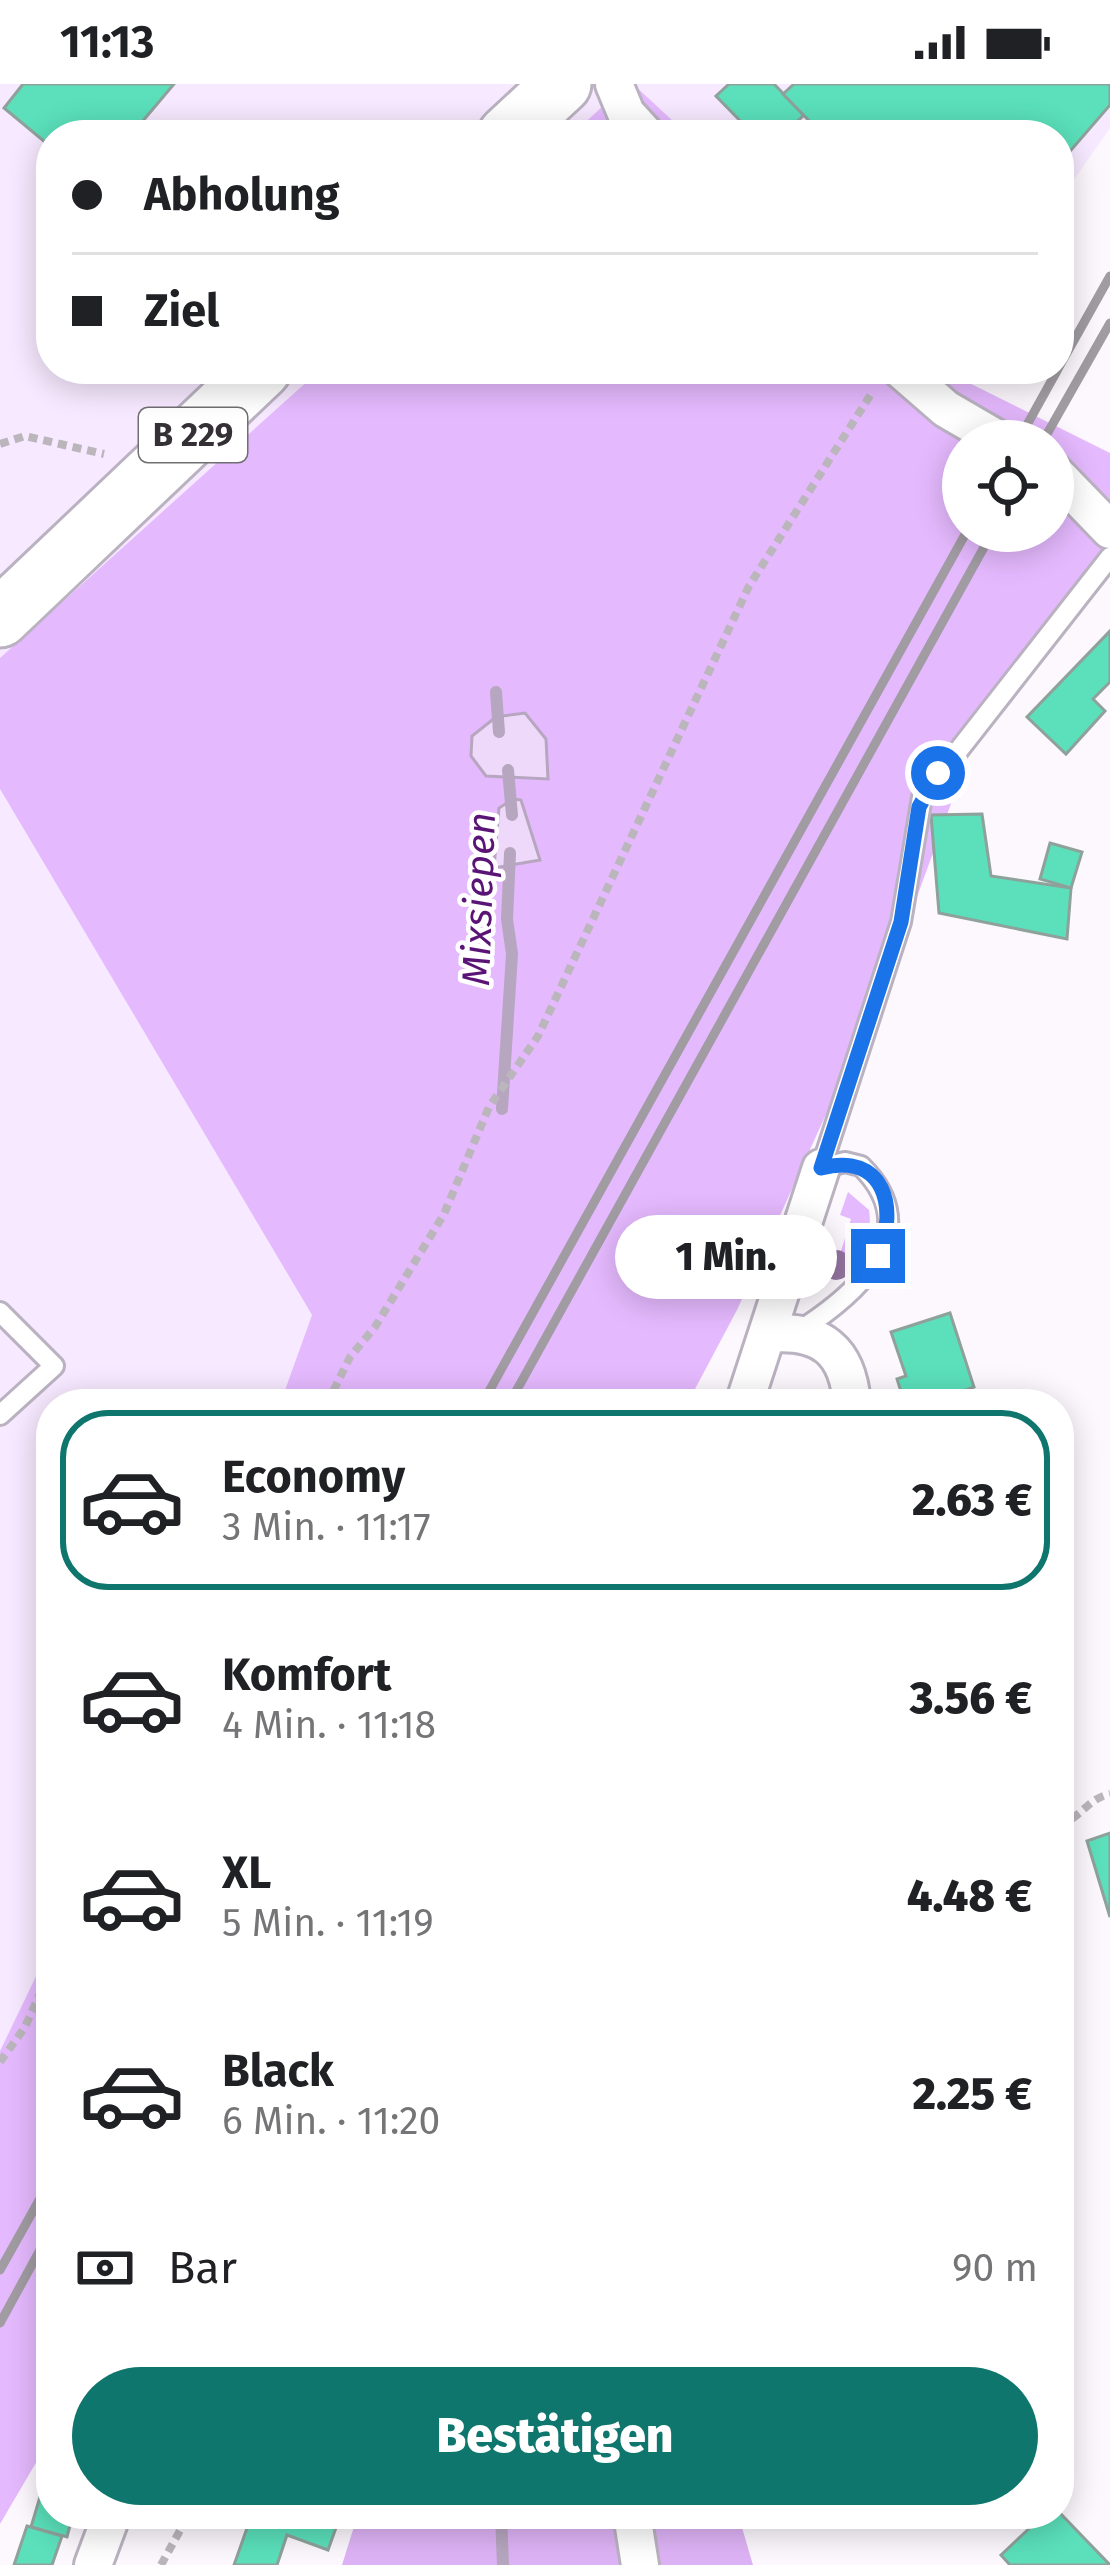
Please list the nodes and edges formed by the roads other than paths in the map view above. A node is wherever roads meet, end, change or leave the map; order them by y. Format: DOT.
graph roads {
  1 [pos="562,84"];
  2 [pos="614,84"];
  3 [pos="523,120"];
  4 [pos="632,120"];
  5 [pos="246,384"];
  6 [pos="899,384"];
  7 [pos="965,420"];
  8 [pos="1074,493"];
  9 [pos="1099,519"];
  10 [pos="1110,557"];
  11 [pos="0,618"];
  12 [pos="821,1168"];
  13 [pos="0,1312"];
  14 [pos="783,1332"];
  15 [pos="753,1389"];
  16 [pos="851,1389"];
  17 [pos="0,1415"];
  18 [pos="106,2529"];
  19 [pos="634,2529"];
  20 [pos="93,2565"];
  21 [pos="640,2565"];
  1 -- 3 [label="main road"];
  2 -- 4 [label="street"];
  5 -- 11 [label="main road, B 229"];
  6 -- 7 [label="street"];
  8 -- 9 [label="street"];
  10 -- 12 [label="lane"];
  12 -- 14 [label="street"];
  12 -- 14 [label="lane"];
  13 -- 17 [label="lane"];
  14 -- 15 [label="street"];
  14 -- 16 [label="street"];
  18 -- 20 [label="street"];
  19 -- 21 [label="street"];
}
